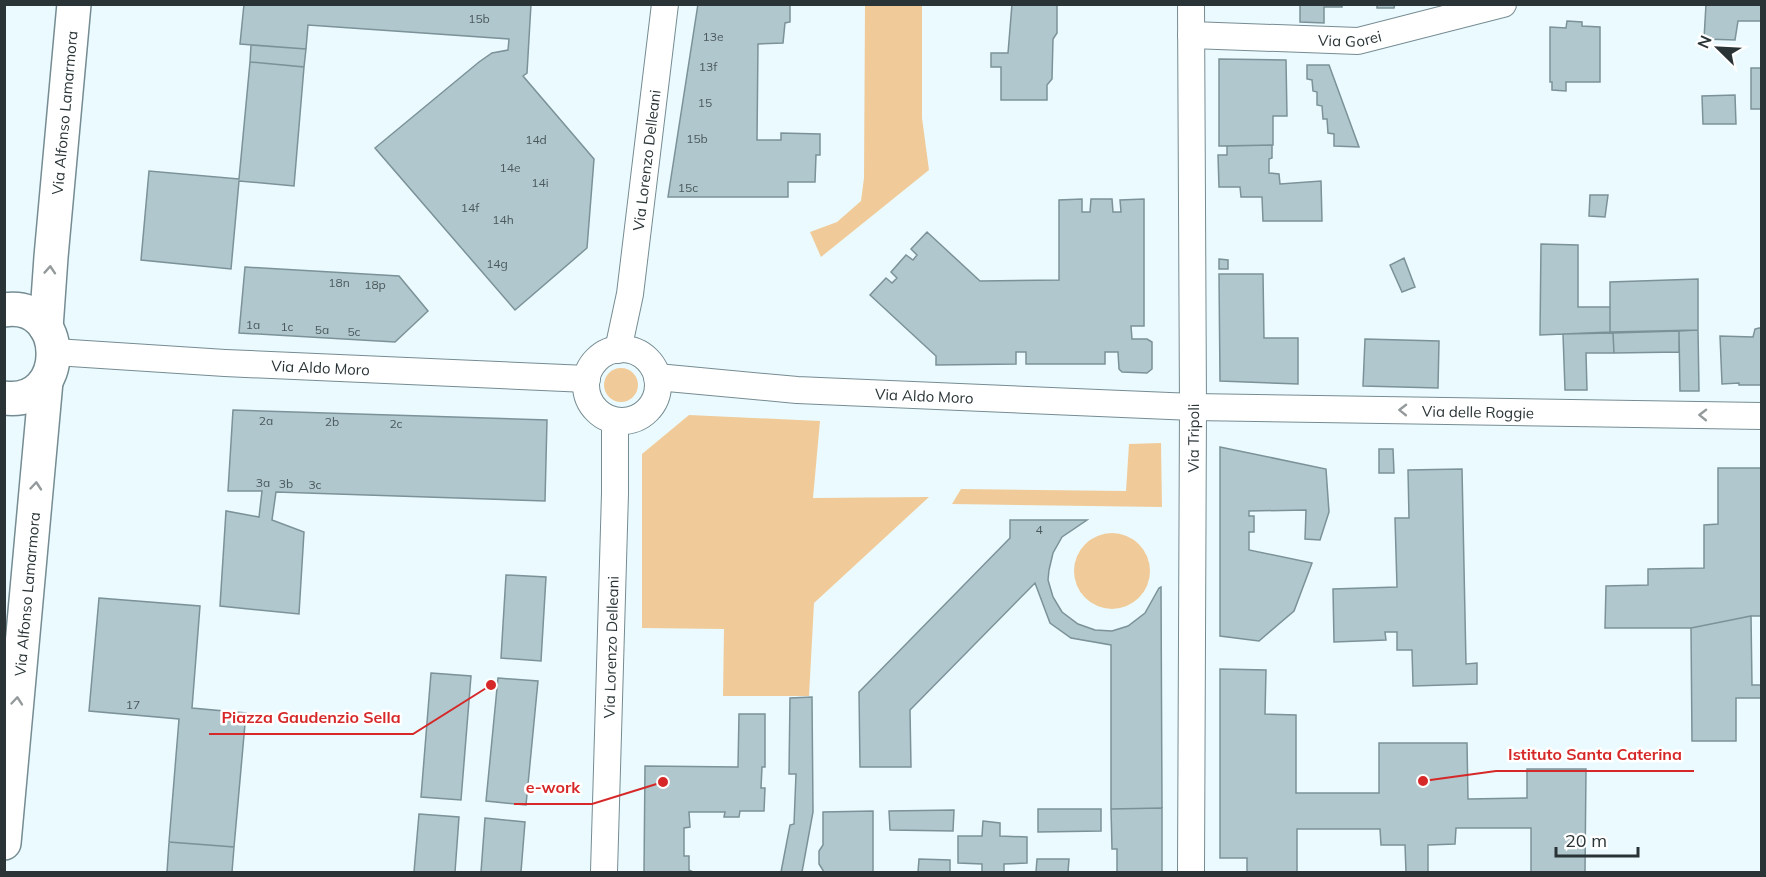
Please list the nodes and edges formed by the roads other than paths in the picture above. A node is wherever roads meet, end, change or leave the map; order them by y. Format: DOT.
graph roads {
  1 [pos="74,4"];
  2 [pos="665,4"];
  3 [pos="1191,4"];
  4 [pos="1503,4"];
  5 [pos="1191,35"];
  6 [pos="4,310"];
  7 [pos="618,350"];
  8 [pos="49,354"];
  9 [pos="657,377"];
  10 [pos="587,379"];
  11 [pos="4,398"];
  12 [pos="1193,407"];
  13 [pos="1761,416"];
  14 [pos="615,421"];
  15 [pos="4,843"];
  16 [pos="604,873"];
  17 [pos="1191,873"];
  8 -- 1 [label="main road, Via Alfonso Lamarmora, one-way"];
  2 -- 7 [label="street, Via Lorenzo Delleani"];
  3 -- 5 [label="street, Via Tripoli"];
  4 -- 5 [label="street, Via Gorei"];
  5 -- 12 [label="street, Via Tripoli"];
  6 -- 8 [label="main road"];
  7 -- 9 [label="street"];
  7 -- 10 [label="street"];
  8 -- 10 [label="street, Via Aldo Moro"];
  8 -- 11 [label="main road"];
  15 -- 8 [label="main road, Via Alfonso Lamarmora, one-way"];
  9 -- 12 [label="street, Via Aldo Moro"];
  9 -- 14 [label="street"];
  10 -- 14 [label="street"];
  13 -- 12 [label="street, Via delle Roggie, one-way"];
  12 -- 17 [label="street, Via Tripoli"];
  14 -- 16 [label="street, Via Lorenzo Delleani"];
}
